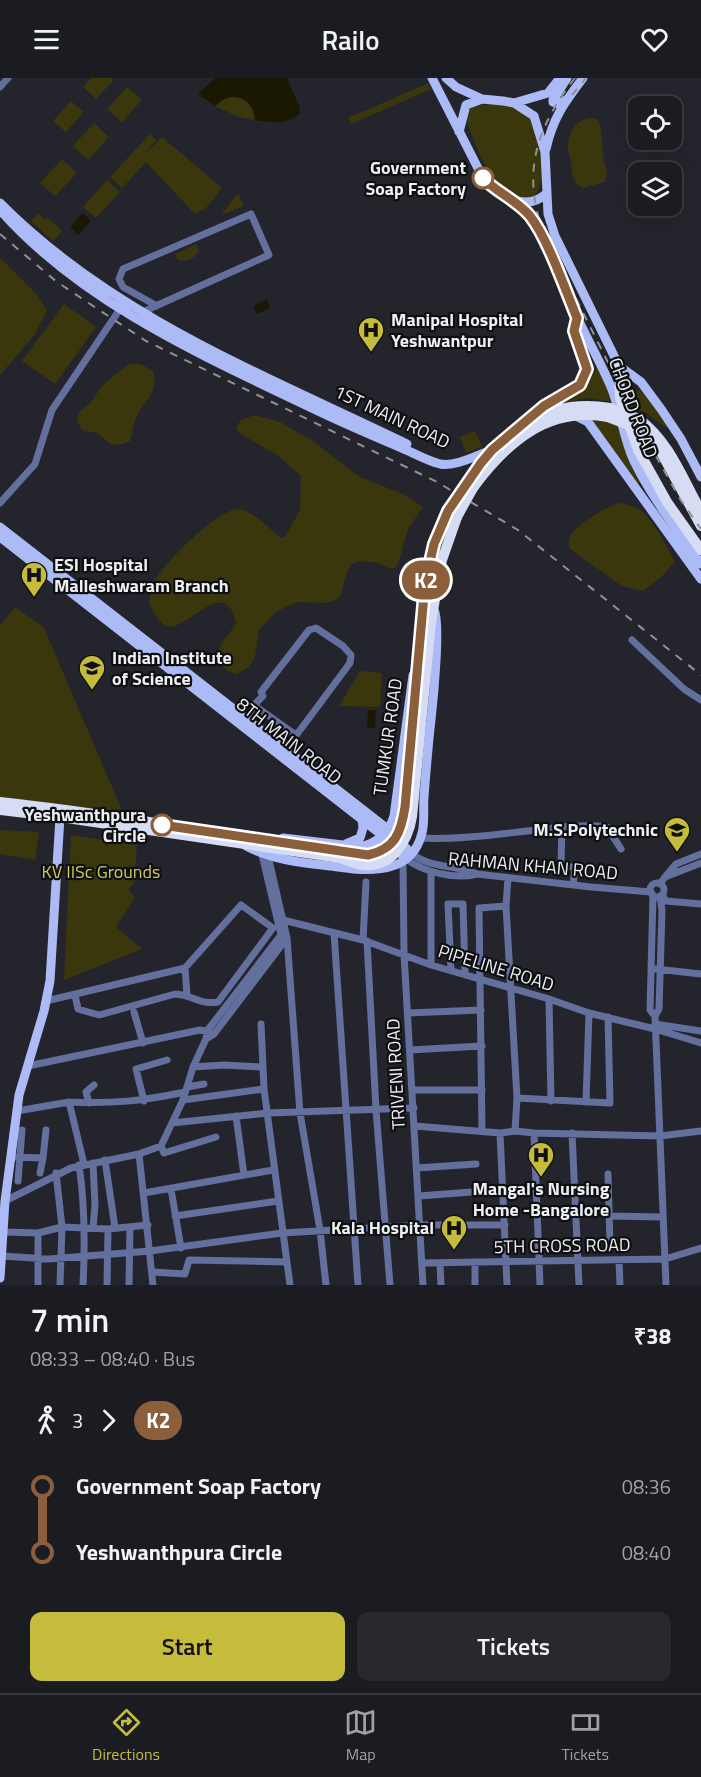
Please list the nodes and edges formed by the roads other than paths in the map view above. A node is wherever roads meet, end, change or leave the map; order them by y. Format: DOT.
graph roads {
  1 [pos="8,78"];
  2 [pos="432,78"];
  3 [pos="446,78"];
  4 [pos="560,78"];
  5 [pos="567,78"];
  6 [pos="584,78"];
  7 [pos="0,87"];
  8 [pos="482,99"];
  9 [pos="566,100"];
  10 [pos="514,103"];
  11 [pos="459,132"];
  12 [pos="545,152"];
  13 [pos="547,193"];
  14 [pos="507,198"];
  15 [pos="0,202"];
  16 [pos="0,210"];
  17 [pos="122,298"];
  18 [pos="157,306"];
  19 [pos="142,313"];
  20 [pos="577,318"];
  21 [pos="620,366"];
  22 [pos="609,413"];
  23 [pos="570,415"];
  24 [pos="637,423"];
  25 [pos="524,424"];
  26 [pos="492,450"];
  27 [pos="451,463"];
  28 [pos="701,477"];
  29 [pos="470,485"];
  30 [pos="0,503"];
  31 [pos="701,511"];
  32 [pos="452,514"];
  33 [pos="701,526"];
  34 [pos="0,527"];
  35 [pos="0,537"];
  36 [pos="24,550"];
  37 [pos="701,550"];
  38 [pos="701,564"];
  39 [pos="701,579"];
  40 [pos="433,608"];
  41 [pos="633,640"];
  42 [pos="418,666"];
  43 [pos="701,700"];
  44 [pos="258,708"];
  45 [pos="248,720"];
  46 [pos="296,735"];
  47 [pos="286,749"];
  48 [pos="299,765"];
  49 [pos="0,802"];
  50 [pos="0,810"];
  51 [pos="60,817"];
  52 [pos="362,819"];
  53 [pos="562,827"];
  54 [pos="386,833"];
  55 [pos="420,838"];
  56 [pos="245,846"];
  57 [pos="354,847"];
  58 [pos="621,849"];
  59 [pos="342,851"];
  60 [pos="265,855"];
  61 [pos="701,856"];
  62 [pos="408,860"];
  63 [pos="701,863"];
  64 [pos="352,869"];
  65 [pos="431,872"];
  66 [pos="477,874"];
  67 [pos="665,877"];
  68 [pos="507,878"];
  69 [pos="366,882"];
  70 [pos="660,884"];
  71 [pos="573,885"];
  72 [pos="658,896"];
  73 [pos="701,905"];
  74 [pos="506,906"];
  75 [pos="283,920"];
  76 [pos="334,933"];
  77 [pos="284,937"];
  78 [pos="365,940"];
  79 [pos="404,954"];
  80 [pos="431,965"];
  81 [pos="185,968"];
  82 [pos="651,969"];
  83 [pos="659,969"];
  84 [pos="451,970"];
  85 [pos="465,974"];
  86 [pos="701,974"];
  87 [pos="480,978"];
  88 [pos="512,988"];
  89 [pos="75,995"];
  90 [pos="187,995"];
  91 [pos="549,999"];
  92 [pos="46,1001"];
  93 [pos="481,1010"];
  94 [pos="134,1012"];
  95 [pos="408,1013"];
  96 [pos="588,1013"];
  97 [pos="655,1016"];
  98 [pos="608,1017"];
  99 [pos="261,1024"];
  100 [pos="655,1026"];
  101 [pos="701,1031"];
  102 [pos="209,1035"];
  103 [pos="143,1043"];
  104 [pos="701,1043"];
  105 [pos="482,1046"];
  106 [pos="410,1050"];
  107 [pos="167,1060"];
  108 [pos="28,1066"];
  109 [pos="193,1067"];
  110 [pos="261,1067"];
  111 [pos="204,1084"];
  112 [pos="94,1085"];
  113 [pos="264,1089"];
  114 [pos="412,1090"];
  115 [pos="482,1090"];
  116 [pos="185,1093"];
  117 [pos="517,1098"];
  118 [pos="144,1101"];
  119 [pos="550,1101"];
  120 [pos="69,1102"];
  121 [pos="586,1102"];
  122 [pos="89,1103"];
  123 [pos="414,1108"];
  124 [pos="346,1110"];
  125 [pos="376,1110"];
  126 [pos="17,1111"];
  127 [pos="267,1113"];
  128 [pos="300,1113"];
  129 [pos="236,1116"];
  130 [pos="172,1123"];
  131 [pos="415,1126"];
  132 [pos="22,1130"];
  133 [pos="46,1130"];
  134 [pos="482,1130"];
  135 [pos="515,1131"];
  136 [pos="701,1131"];
  137 [pos="500,1133"];
  138 [pos="534,1133"];
  139 [pos="572,1133"];
  140 [pos="660,1136"];
  141 [pos="216,1137"];
  142 [pos="161,1146"];
  143 [pos="139,1154"];
  144 [pos="15,1158"];
  145 [pos="43,1158"];
  146 [pos="105,1160"];
  147 [pos="93,1163"];
  148 [pos="476,1164"];
  149 [pos="81,1165"];
  150 [pos="417,1168"];
  151 [pos="273,1170"];
  152 [pos="40,1173"];
  153 [pos="56,1173"];
  154 [pos="608,1174"];
  155 [pos="244,1175"];
  156 [pos="18,1181"];
  157 [pos="171,1189"];
  158 [pos="485,1191"];
  159 [pos="144,1193"];
  160 [pos="419,1196"];
  161 [pos="5,1201"];
  162 [pos="278,1201"];
  163 [pos="175,1216"];
  164 [pos="609,1216"];
  165 [pos="663,1218"];
  166 [pos="421,1225"];
  167 [pos="505,1225"];
  168 [pos="148,1226"];
  169 [pos="62,1227"];
  170 [pos="130,1227"];
  171 [pos="83,1228"];
  172 [pos="93,1228"];
  173 [pos="112,1228"];
  174 [pos="385,1228"];
  175 [pos="355,1229"];
  176 [pos="320,1230"];
  177 [pos="4,1232"];
  178 [pos="38,1233"];
  179 [pos="282,1233"];
  180 [pos="610,1245"];
  181 [pos="181,1248"];
  182 [pos="701,1248"];
  183 [pos="150,1251"];
  184 [pos="129,1253"];
  185 [pos="108,1254"];
  186 [pos="2,1256"];
  187 [pos="85,1256"];
  188 [pos="62,1257"];
  189 [pos="38,1258"];
  190 [pos="665,1259"];
  191 [pos="579,1260"];
  192 [pos="620,1260"];
  193 [pos="540,1261"];
  194 [pos="286,1262"];
  195 [pos="475,1262"];
  196 [pos="507,1262"];
  197 [pos="422,1263"];
  198 [pos="440,1263"];
  199 [pos="152,1272"];
  200 [pos="0,1278"];
  201 [pos="38,1285"];
  202 [pos="60,1285"];
  203 [pos="83,1285"];
  204 [pos="106,1285"];
  205 [pos="129,1285"];
  206 [pos="153,1285"];
  207 [pos="290,1285"];
  208 [pos="326,1285"];
  209 [pos="358,1285"];
  210 [pos="390,1285"];
  211 [pos="423,1285"];
  212 [pos="441,1285"];
  213 [pos="475,1285"];
  214 [pos="507,1285"];
  215 [pos="540,1285"];
  216 [pos="579,1285"];
  217 [pos="620,1285"];
  218 [pos="666,1285"];
  1 -- 7 [label="street"];
  2 -- 11 [label="main road"];
  3 -- 8 [label="main road"];
  4 -- 10 [label="main road"];
  5 -- 9 [label="main road"];
  6 -- 9 [label="main road"];
  8 -- 10 [label="main road"];
  8 -- 11 [label="main road"];
  9 -- 12 [label="main road"];
  10 -- 12 [label="main road"];
  11 -- 14 [label="main road"];
  12 -- 13 [label="main road"];
  13 -- 14 [label="main road"];
  13 -- 21 [label="main road"];
  14 -- 20 [label="main road, CHORD ROAD"];
  15 -- 17 [label="main road, 1ST MAIN ROAD"];
  16 -- 17 [label="main road, 1ST MAIN ROAD"];
  17 -- 18 [label="street"];
  17 -- 18 [label="street"];
  17 -- 19 [label="main road, 1ST MAIN ROAD"];
  17 -- 27 [label="main road, 1ST MAIN ROAD"];
  17 -- 30 [label="street"];
  18 -- 19 [label="street"];
  19 -- 27 [label="main road, 1ST MAIN ROAD"];
  20 -- 25 [label="highway"];
  20 -- 38 [label="main road, CHORD ROAD"];
  21 -- 28 [label="main road"];
  21 -- 37 [label="highway"];
  22 -- 23 [label="highway, TUMKUR ROAD"];
  22 -- 24 [label="highway, TUMKUR ROAD, bridge"];
  22 -- 25 [label="highway, TUMKUR ROAD"];
  23 -- 29 [label="highway, TUMKUR ROAD"];
  23 -- 39 [label="main road"];
  24 -- 31 [label="highway, TUMKUR ROAD"];
  24 -- 33 [label="highway, TUMKUR ROAD"];
  25 -- 26 [label="highway, TUMKUR ROAD"];
  26 -- 27 [label="main road"];
  26 -- 29 [label="highway, TUMKUR ROAD"];
  29 -- 32 [label="highway, TUMKUR ROAD, bridge"];
  32 -- 40 [label="highway, TUMKUR ROAD"];
  32 -- 42 [label="highway, TUMKUR ROAD"];
  34 -- 36 [label="main road, 8TH MAIN ROAD"];
  35 -- 36 [label="main road, 8TH MAIN ROAD"];
  36 -- 45 [label="main road, 8TH MAIN ROAD"];
  36 -- 48 [label="main road, 8TH MAIN ROAD"];
  40 -- 55 [label="main road"];
  40 -- 59 [label="highway, TUMKUR ROAD, bridge"];
  41 -- 43 [label="street"];
  42 -- 54 [label="main road, TUMKUR ROAD"];
  42 -- 59 [label="highway, bridge"];
  44 -- 45 [label="street"];
  44 -- 46 [label="street"];
  44 -- 46 [label="street"];
  45 -- 47 [label="main road, 8TH MAIN ROAD"];
  46 -- 47 [label="street"];
  47 -- 48 [label="main road, 8TH MAIN ROAD"];
  48 -- 52 [label="main road, 8TH MAIN ROAD"];
  48 -- 54 [label="main road, 8TH MAIN ROAD"];
  49 -- 59 [label="highway"];
  50 -- 51 [label="highway"];
  51 -- 56 [label="highway"];
  51 -- 92 [label="main road"];
  52 -- 54 [label="main road, 8TH MAIN ROAD"];
  52 -- 59 [label="main road"];
  53 -- 55 [label="street"];
  53 -- 58 [label="street"];
  53 -- 71 [label="street"];
  54 -- 57 [label="main road"];
  54 -- 62 [label="main road, 8TH MAIN ROAD"];
  55 -- 62 [label="main road"];
  56 -- 59 [label="highway"];
  56 -- 60 [label="main road"];
  57 -- 59 [label="main road"];
  57 -- 64 [label="main road"];
  60 -- 64 [label="main road"];
  60 -- 75 [label="street"];
  60 -- 77 [label="street"];
  61 -- 67 [label="street"];
  62 -- 64 [label="main road"];
  62 -- 65 [label="street, RAHMAN KHAN ROAD"];
  62 -- 66 [label="street"];
  62 -- 79 [label="street, TRIVENI ROAD"];
  63 -- 67 [label="street"];
  65 -- 66 [label="street, RAHMAN KHAN ROAD"];
  65 -- 80 [label="street"];
  66 -- 68 [label="street, RAHMAN KHAN ROAD"];
  67 -- 70 [label="street"];
  68 -- 71 [label="street, RAHMAN KHAN ROAD"];
  68 -- 74 [label="street"];
  69 -- 78 [label="street"];
  70 -- 72 [label="street"];
  70 -- 72 [label="street"];
  71 -- 72 [label="street, RAHMAN KHAN ROAD"];
  72 -- 73 [label="street, RAHMAN KHAN ROAD"];
  72 -- 82 [label="street"];
  72 -- 83 [label="street"];
  74 -- 87 [label="street"];
  74 -- 88 [label="street"];
  75 -- 76 [label="street, PIPELINE ROAD"];
  75 -- 77 [label="street"];
  76 -- 78 [label="street, PIPELINE ROAD"];
  76 -- 124 [label="street"];
  77 -- 102 [label="street"];
  77 -- 128 [label="street"];
  78 -- 79 [label="street, PIPELINE ROAD"];
  78 -- 125 [label="street"];
  79 -- 80 [label="street, PIPELINE ROAD"];
  79 -- 95 [label="street, TRIVENI ROAD"];
  80 -- 84 [label="street, PIPELINE ROAD"];
  81 -- 89 [label="street"];
  81 -- 90 [label="street"];
  81 -- 90 [label="street"];
  82 -- 83 [label="street"];
  82 -- 97 [label="street"];
  83 -- 86 [label="street"];
  83 -- 97 [label="street"];
  84 -- 85 [label="street, PIPELINE ROAD"];
  84 -- 85 [label="street"];
  85 -- 87 [label="street, PIPELINE ROAD"];
  87 -- 88 [label="street, PIPELINE ROAD"];
  87 -- 93 [label="street"];
  88 -- 91 [label="street, PIPELINE ROAD"];
  88 -- 117 [label="street"];
  89 -- 90 [label="street"];
  89 -- 92 [label="street"];
  91 -- 96 [label="street, PIPELINE ROAD"];
  91 -- 119 [label="street"];
  92 -- 108 [label="main road"];
  93 -- 95 [label="street"];
  93 -- 105 [label="street"];
  94 -- 103 [label="street"];
  95 -- 106 [label="street, TRIVENI ROAD"];
  96 -- 98 [label="street, PIPELINE ROAD"];
  96 -- 121 [label="street"];
  97 -- 100 [label="street"];
  98 -- 100 [label="street, PIPELINE ROAD"];
  98 -- 121 [label="street"];
  99 -- 110 [label="street"];
  100 -- 101 [label="street"];
  100 -- 104 [label="street, PIPELINE ROAD"];
  100 -- 140 [label="street"];
  102 -- 103 [label="street"];
  102 -- 109 [label="street"];
  103 -- 108 [label="street"];
  105 -- 106 [label="street"];
  105 -- 115 [label="street"];
  106 -- 114 [label="street, TRIVENI ROAD"];
  107 -- 118 [label="street"];
  108 -- 126 [label="main road"];
  109 -- 110 [label="street"];
  109 -- 116 [label="street"];
  110 -- 113 [label="street"];
  111 -- 116 [label="street"];
  112 -- 122 [label="street"];
  113 -- 116 [label="street"];
  113 -- 127 [label="street"];
  114 -- 115 [label="street"];
  114 -- 123 [label="street, TRIVENI ROAD"];
  115 -- 134 [label="street"];
  116 -- 118 [label="street"];
  116 -- 130 [label="street"];
  117 -- 119 [label="street"];
  117 -- 135 [label="street"];
  118 -- 122 [label="street"];
  119 -- 121 [label="street"];
  120 -- 122 [label="street"];
  120 -- 126 [label="street"];
  120 -- 149 [label="street"];
  123 -- 125 [label="street"];
  123 -- 131 [label="street, TRIVENI ROAD"];
  124 -- 125 [label="street"];
  124 -- 128 [label="street"];
  124 -- 175 [label="street"];
  125 -- 174 [label="street"];
  126 -- 144 [label="main road"];
  127 -- 128 [label="street"];
  127 -- 129 [label="street"];
  127 -- 151 [label="street"];
  128 -- 176 [label="street"];
  129 -- 130 [label="street"];
  129 -- 155 [label="street"];
  130 -- 142 [label="street"];
  131 -- 134 [label="street"];
  131 -- 150 [label="street, TRIVENI ROAD"];
  132 -- 144 [label="street"];
  133 -- 145 [label="street"];
  134 -- 137 [label="street"];
  135 -- 137 [label="street"];
  135 -- 138 [label="street"];
  136 -- 140 [label="street"];
  137 -- 167 [label="street"];
  138 -- 139 [label="street"];
  138 -- 193 [label="street"];
  139 -- 140 [label="street"];
  139 -- 191 [label="street"];
  140 -- 165 [label="street"];
  141 -- 142 [label="street"];
  142 -- 143 [label="street"];
  143 -- 146 [label="street"];
  143 -- 159 [label="street"];
  144 -- 145 [label="street"];
  144 -- 156 [label="street"];
  144 -- 161 [label="main road"];
  145 -- 152 [label="street"];
  146 -- 147 [label="street"];
  146 -- 173 [label="street"];
  147 -- 149 [label="street"];
  147 -- 172 [label="street"];
  148 -- 150 [label="street"];
  149 -- 153 [label="street"];
  149 -- 171 [label="street"];
  150 -- 160 [label="street, TRIVENI ROAD"];
  151 -- 155 [label="street"];
  151 -- 162 [label="street"];
  153 -- 161 [label="street"];
  153 -- 169 [label="street"];
  154 -- 164 [label="street"];
  155 -- 157 [label="street"];
  157 -- 159 [label="street"];
  157 -- 163 [label="street"];
  158 -- 160 [label="street"];
  159 -- 168 [label="street"];
  160 -- 166 [label="street, TRIVENI ROAD"];
  161 -- 177 [label="main road"];
  162 -- 163 [label="street"];
  162 -- 179 [label="street"];
  163 -- 181 [label="street"];
  164 -- 165 [label="street"];
  164 -- 180 [label="street"];
  165 -- 190 [label="street"];
  166 -- 167 [label="street"];
  166 -- 174 [label="street"];
  166 -- 197 [label="street, TRIVENI ROAD"];
  167 -- 196 [label="street"];
  168 -- 170 [label="street"];
  168 -- 183 [label="street"];
  169 -- 171 [label="street"];
  169 -- 178 [label="street"];
  169 -- 188 [label="street"];
  170 -- 173 [label="street"];
  170 -- 184 [label="street"];
  171 -- 172 [label="street"];
  171 -- 187 [label="street"];
  172 -- 173 [label="street"];
  173 -- 185 [label="street"];
  174 -- 175 [label="street"];
  174 -- 210 [label="street"];
  175 -- 176 [label="street"];
  175 -- 209 [label="street"];
  176 -- 179 [label="street"];
  176 -- 208 [label="street"];
  177 -- 178 [label="street"];
  177 -- 186 [label="main road"];
  178 -- 189 [label="street"];
  179 -- 181 [label="street"];
  179 -- 194 [label="street"];
  181 -- 183 [label="street"];
  182 -- 190 [label="street, 5TH CROSS ROAD"];
  183 -- 184 [label="street"];
  183 -- 199 [label="street"];
  184 -- 185 [label="street"];
  184 -- 205 [label="street"];
  185 -- 187 [label="street"];
  185 -- 204 [label="street"];
  186 -- 189 [label="street"];
  186 -- 200 [label="main road"];
  187 -- 188 [label="street"];
  187 -- 203 [label="street"];
  188 -- 189 [label="street"];
  188 -- 202 [label="street"];
  189 -- 201 [label="street"];
  190 -- 192 [label="street, 5TH CROSS ROAD"];
  190 -- 218 [label="street"];
  191 -- 192 [label="street, 5TH CROSS ROAD"];
  191 -- 193 [label="street, 5TH CROSS ROAD"];
  191 -- 216 [label="street"];
  192 -- 217 [label="street"];
  193 -- 196 [label="street, 5TH CROSS ROAD"];
  193 -- 215 [label="street"];
  194 -- 199 [label="street"];
  194 -- 207 [label="street"];
  195 -- 196 [label="street, 5TH CROSS ROAD"];
  195 -- 198 [label="street, 5TH CROSS ROAD"];
  195 -- 213 [label="street"];
  196 -- 214 [label="street"];
  197 -- 198 [label="street, 5TH CROSS ROAD"];
  197 -- 211 [label="street, TRIVENI ROAD"];
  198 -- 212 [label="street"];
  199 -- 206 [label="street"];
}
